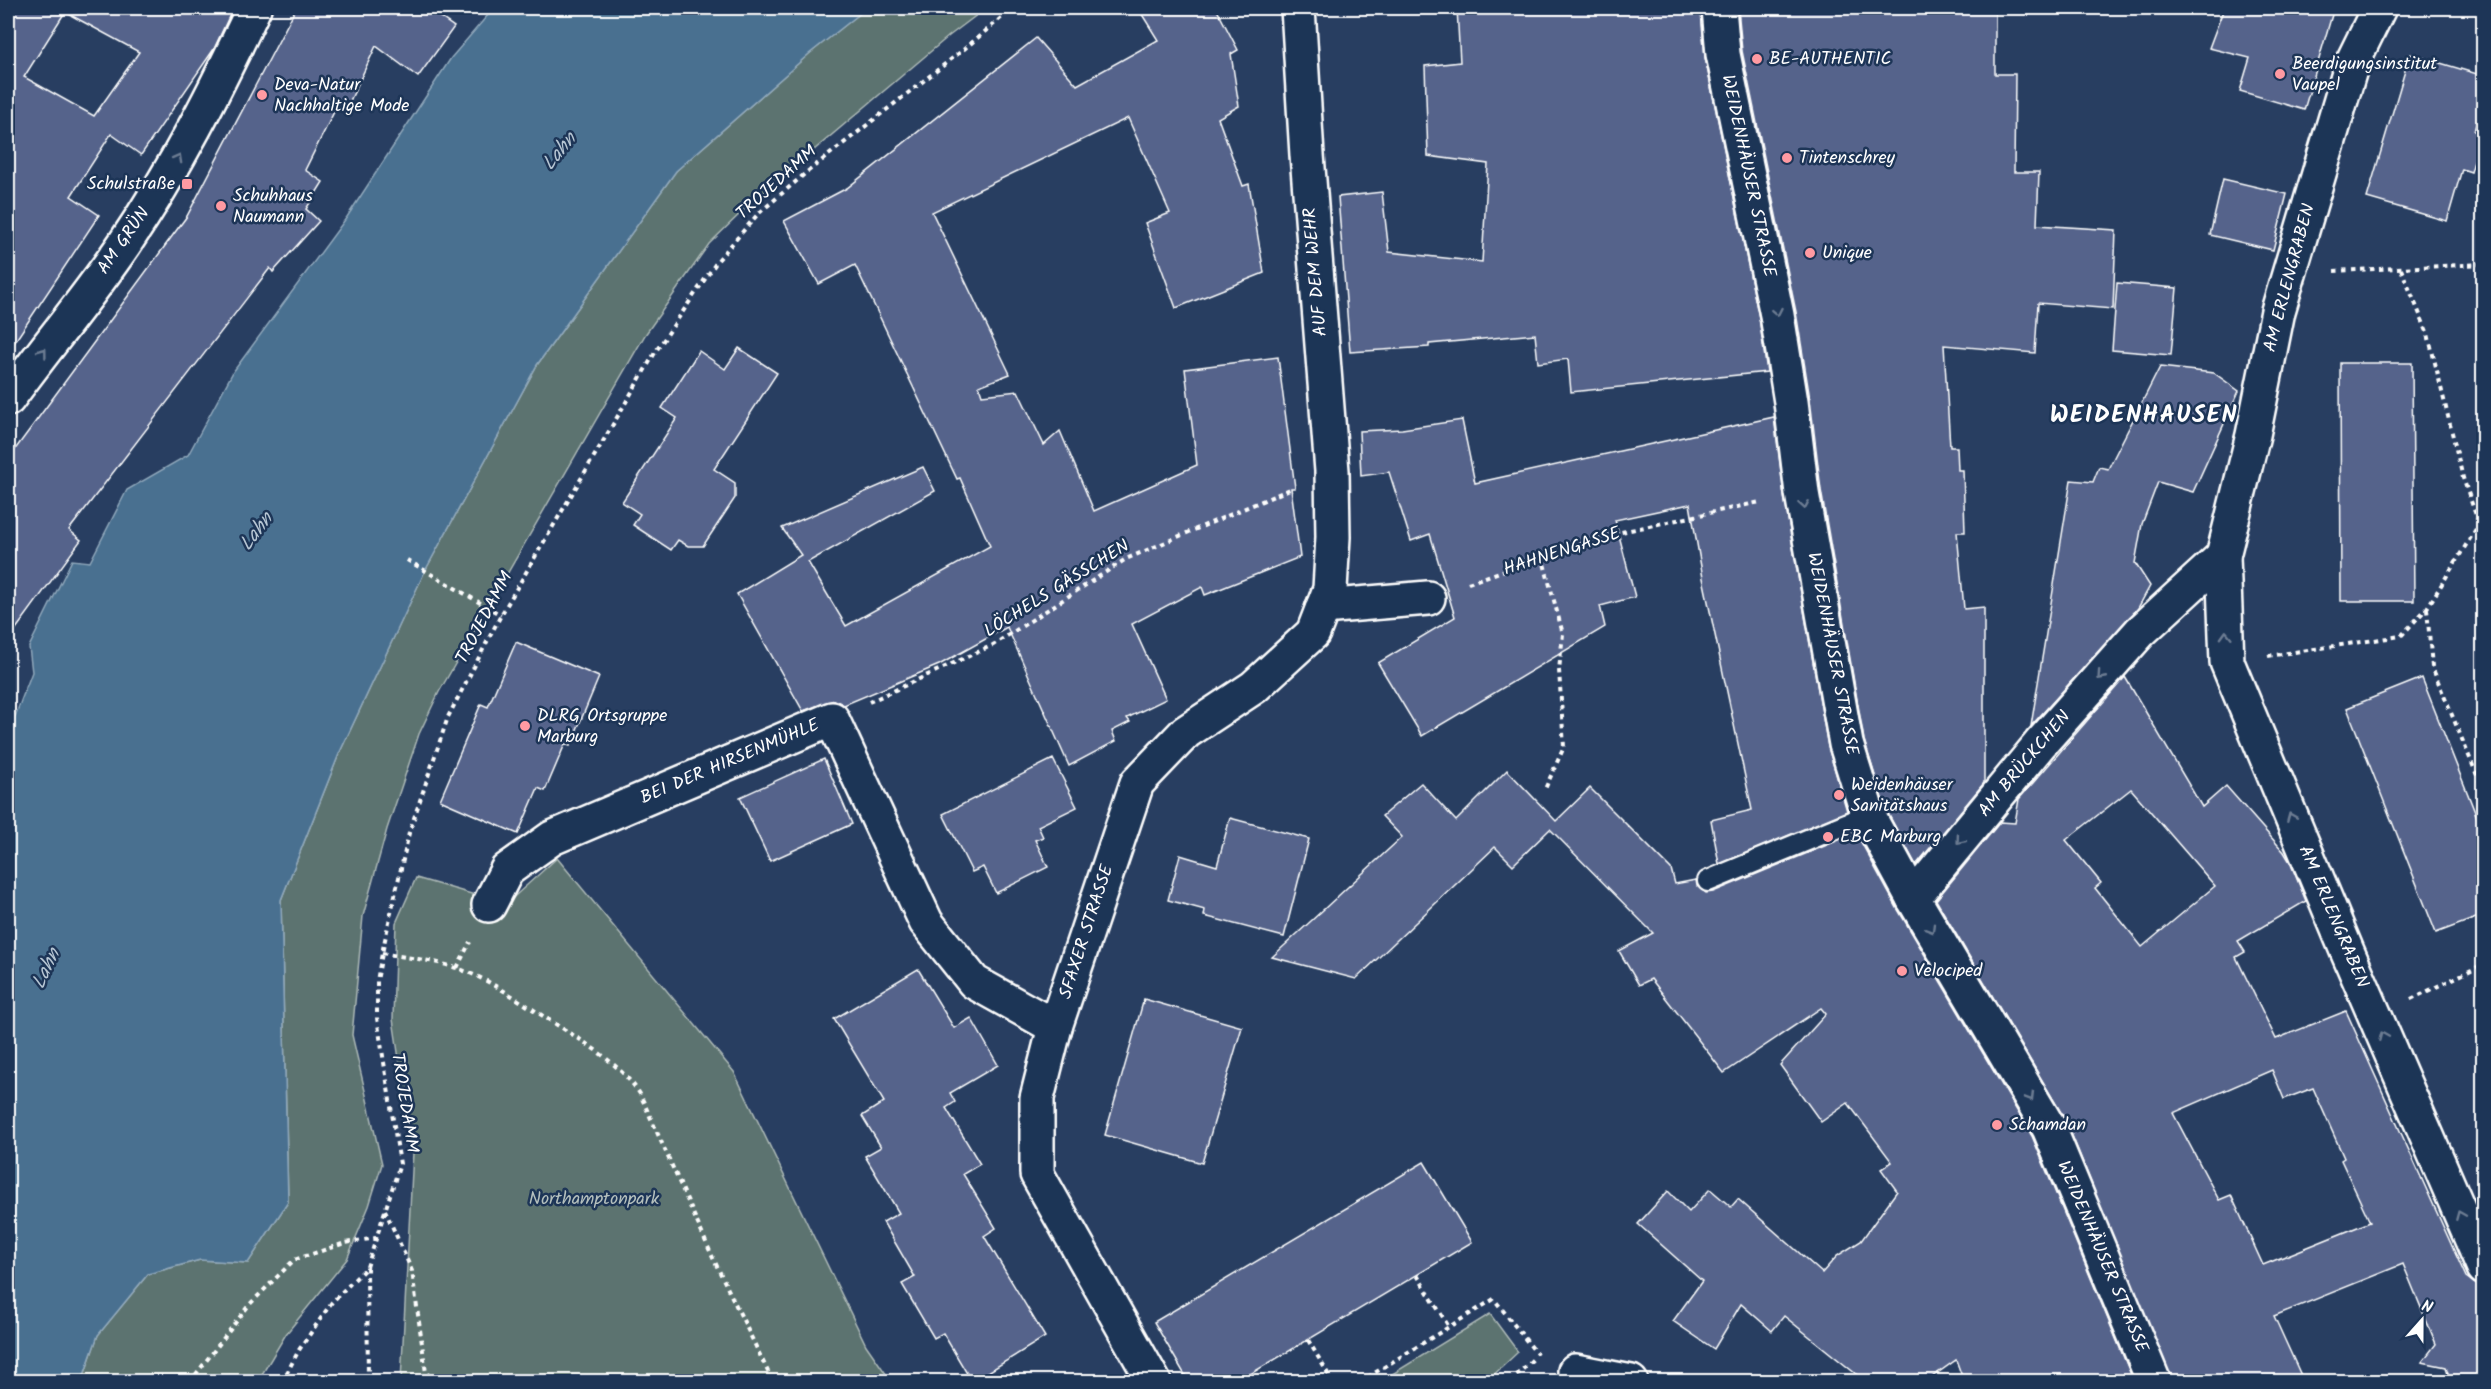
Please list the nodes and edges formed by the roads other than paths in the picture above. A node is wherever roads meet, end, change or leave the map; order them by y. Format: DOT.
graph roads {
  1 [pos="254,8"];
  2 [pos="1298,8"];
  3 [pos="1719,8"];
  4 [pos="2379,8"];
  5 [pos="8,399"];
  6 [pos="1333,537"];
  7 [pos="2223,556"];
  8 [pos="1428,598"];
  9 [pos="1323,608"];
  10 [pos="1868,815"];
  11 [pos="1708,881"];
  12 [pos="1913,898"];
  13 [pos="489,905"];
  14 [pos="1055,1027"];
  15 [pos="2484,1268"];
  16 [pos="1575,1371"];
  17 [pos="1155,1382"];
  18 [pos="1631,1382"];
  19 [pos="2154,1382"];
  5 -- 1 [label="street, AM GRÜN, one-way"];
  2 -- 6 [label="street, AUF DEM WEHR"];
  3 -- 10 [label="street, WEIDENHÄUSER STRASSE, one-way"];
  4 -- 7 [label="street, AM ERLENGRABEN"];
  6 -- 9 [label="street, SFAXER STRASSE"];
  7 -- 12 [label="street, AM BRÜCKCHEN, one-way"];
  15 -- 7 [label="street, AM ERLENGRABEN, one-way"];
  8 -- 9 [label="street"];
  9 -- 14 [label="street, SFAXER STRASSE"];
  10 -- 11 [label="lane"];
  10 -- 12 [label="street, WEIDENHÄUSER STRASSE"];
  12 -- 19 [label="street, WEIDENHÄUSER STRASSE, one-way"];
  13 -- 14 [label="street, BEI DER HIRSENMÜHLE"];
  14 -- 17 [label="street, SFAXER STRASSE"];
  16 -- 18 [label="street"];
}
